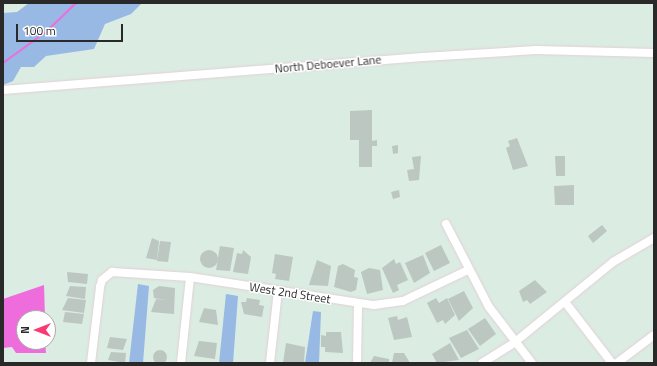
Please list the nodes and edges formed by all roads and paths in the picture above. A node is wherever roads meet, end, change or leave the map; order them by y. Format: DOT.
graph roads {
  1 [pos="654,53"];
  2 [pos="3,90"];
  3 [pos="446,224"];
  4 [pos="654,238"];
  5 [pos="468,270"];
  6 [pos="190,277"];
  7 [pos="278,291"];
  8 [pos="565,302"];
  9 [pos="358,304"];
  10 [pos="654,335"];
  11 [pos="515,342"];
  12 [pos="91,363"];
  13 [pos="181,363"];
  14 [pos="270,363"];
  15 [pos="357,363"];
  16 [pos="482,363"];
  17 [pos="532,363"];
  18 [pos="612,363"];
  19 [pos="617,363"];
  1 -- 2 [label="street, North Deboever Lane"];
  3 -- 5 [label="street"];
  4 -- 8 [label="street"];
  5 -- 9 [label="street, West 2nd Street"];
  5 -- 11 [label="street"];
  6 -- 7 [label="street, West 2nd Street"];
  6 -- 12 [label="street, West 2nd Street"];
  6 -- 13 [label="street"];
  7 -- 9 [label="street, West 2nd Street"];
  7 -- 14 [label="street"];
  8 -- 11 [label="street"];
  8 -- 18 [label="street"];
  9 -- 15 [label="street"];
  10 -- 19 [label="street"];
  11 -- 16 [label="street"];
  11 -- 17 [label="street"];
}
